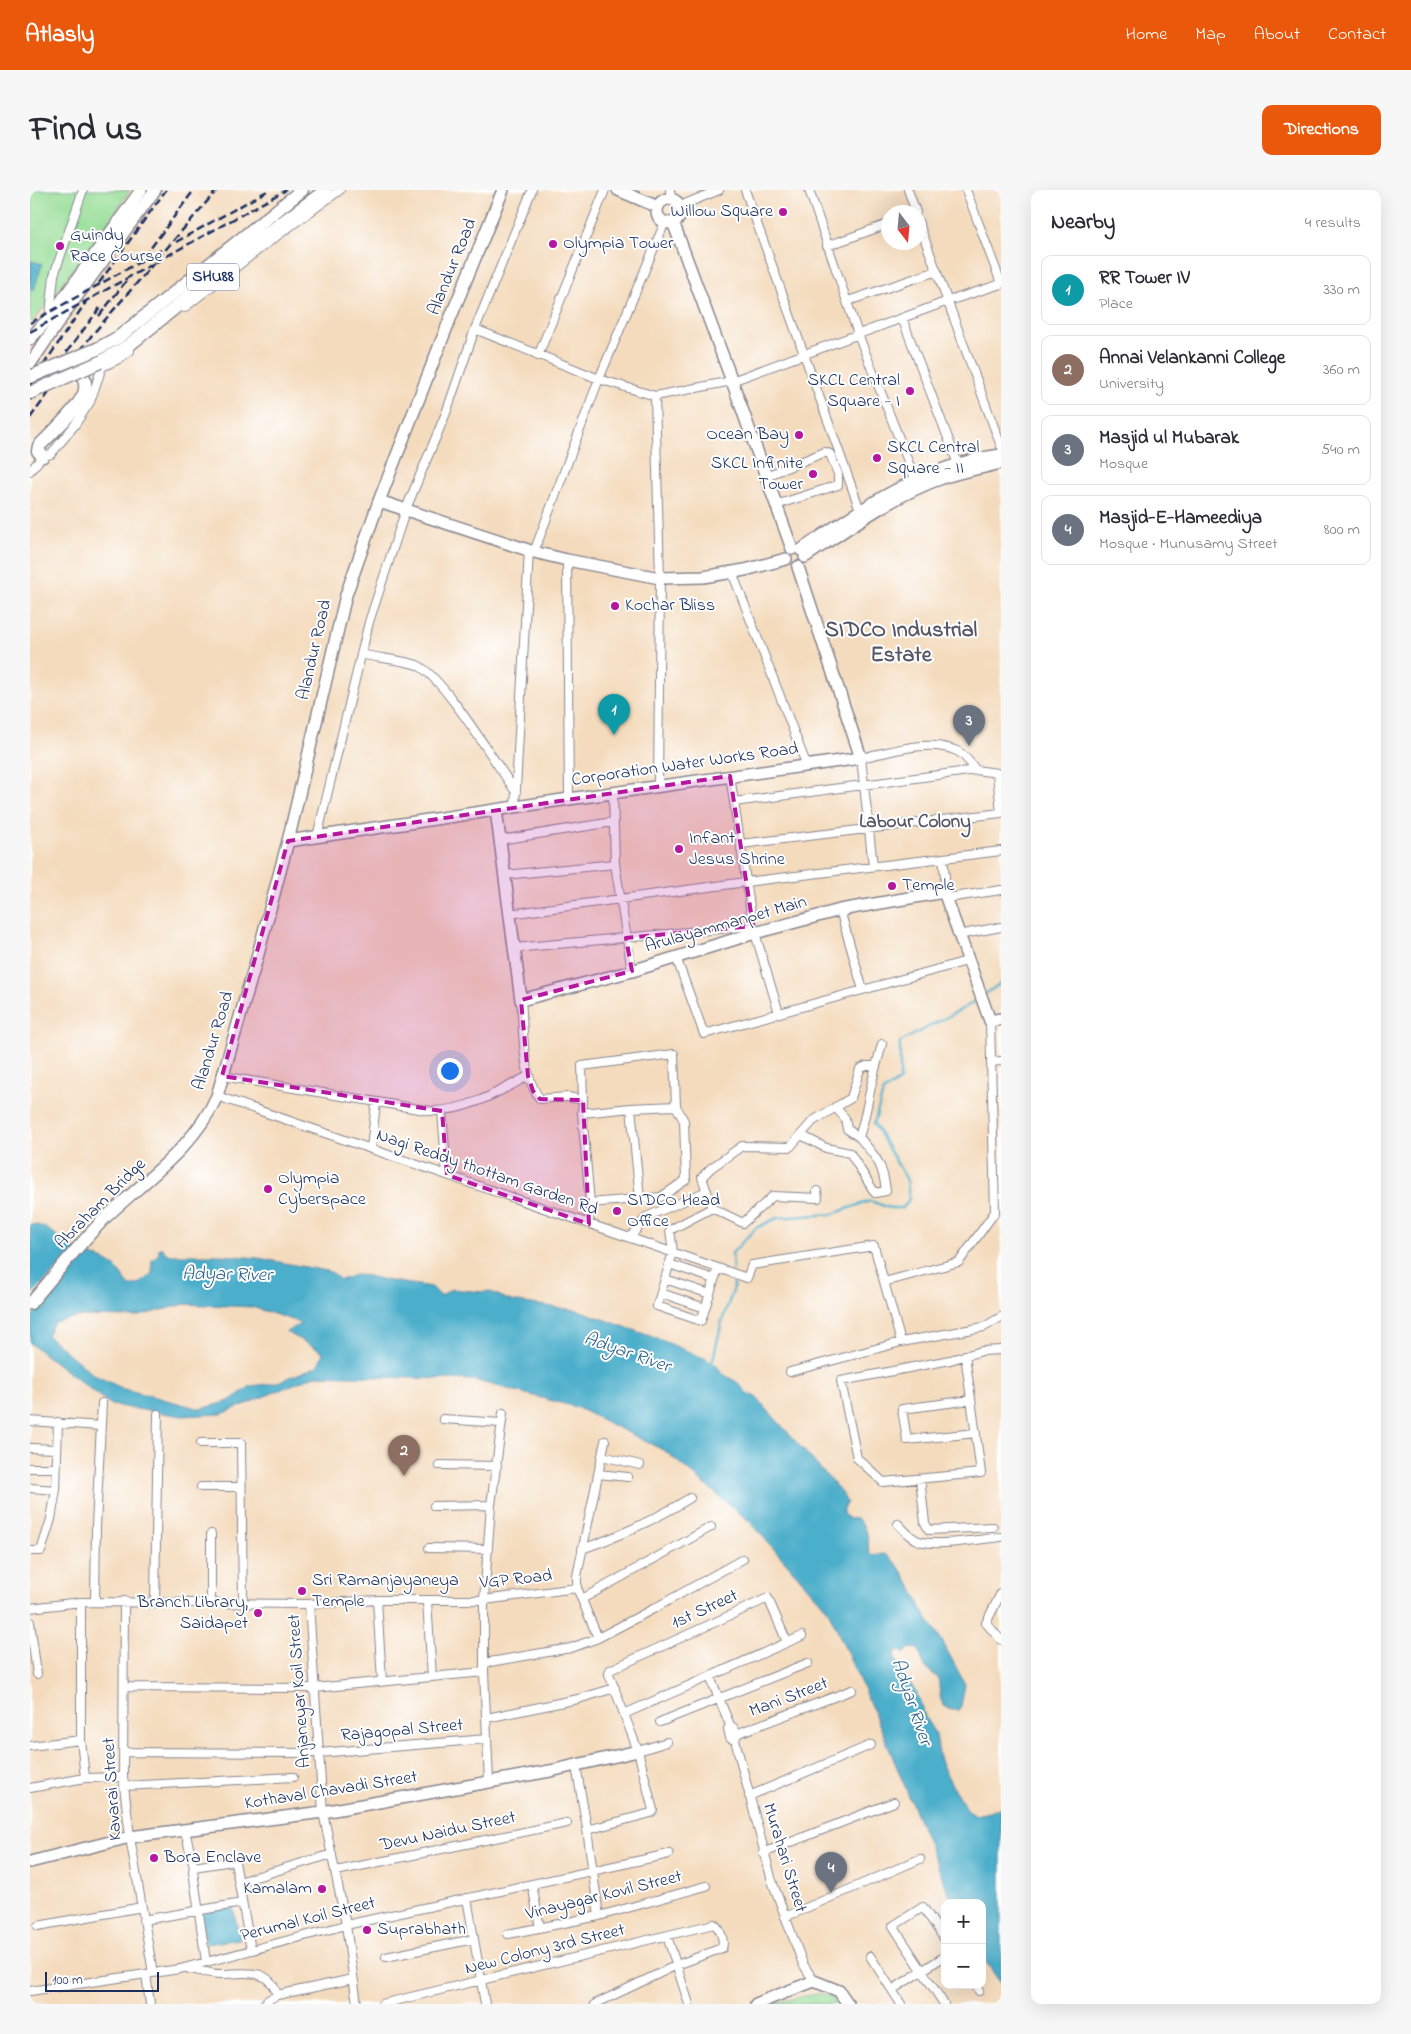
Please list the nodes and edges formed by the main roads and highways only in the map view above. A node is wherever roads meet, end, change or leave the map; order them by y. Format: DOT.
graph roads {
  1 [pos="302,190"];
  2 [pos="326,190"];
  3 [pos="98,355"];
  4 [pos="81,371"];
  5 [pos="30,377"];
  6 [pos="30,393"];
  7 [pos="43,456"];
  1 -- 3 [label="main road, SHU88"];
  2 -- 3 [label="main road, SHU88"];
  3 -- 4 [label="main road, SHU88, bridge"];
  3 -- 5 [label="main road, SHU88, bridge"];
  4 -- 6 [label="main road, SHU88, bridge"];
  4 -- 7 [label="main road"];
}
